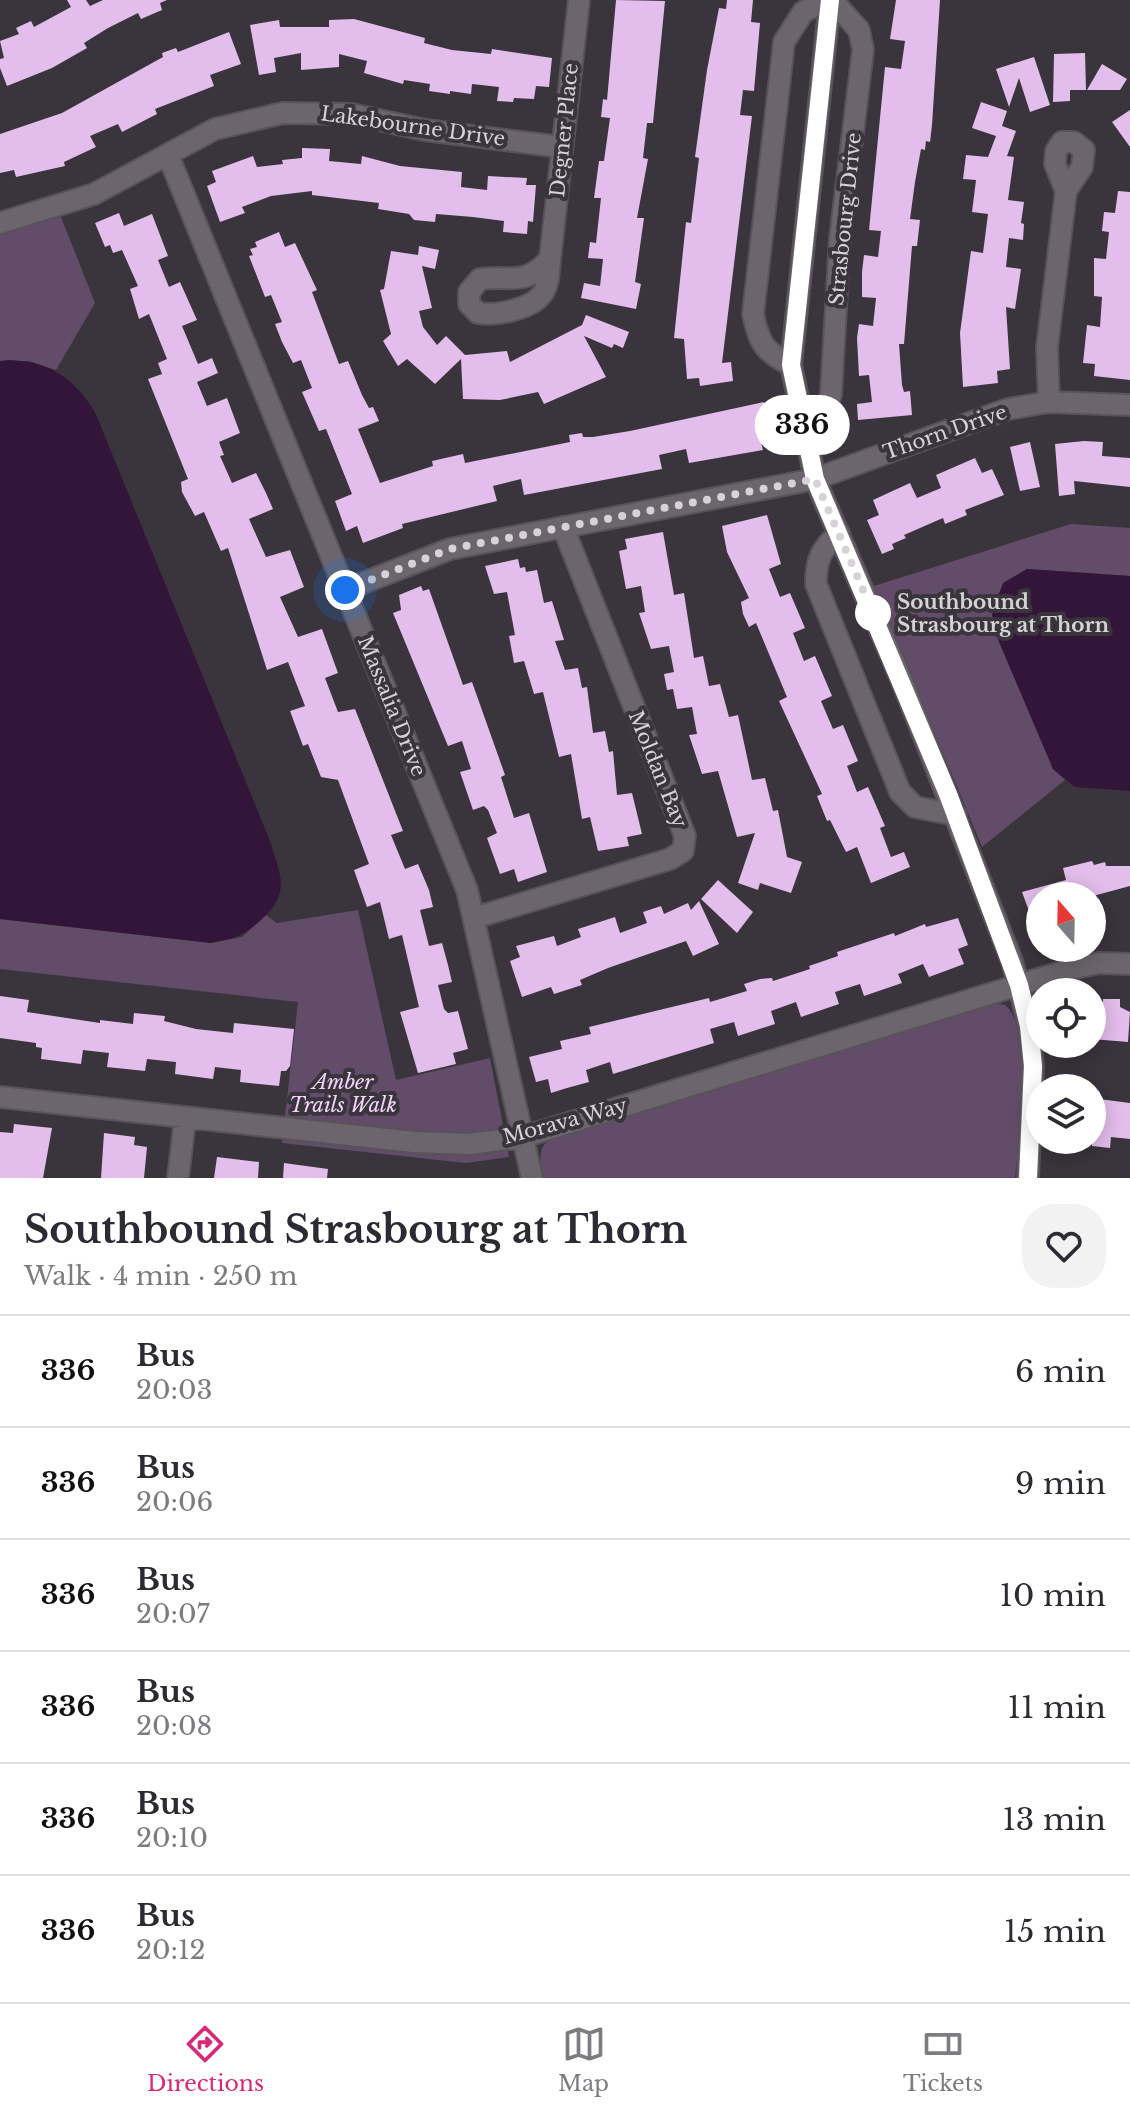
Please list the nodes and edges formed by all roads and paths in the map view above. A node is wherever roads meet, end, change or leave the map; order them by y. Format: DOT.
graph roads {
  1 [pos="579,0"];
  2 [pos="830,0"];
  3 [pos="562,147"];
  4 [pos="168,155"];
  5 [pos="1066,191"];
  6 [pos="0,223"];
  7 [pos="550,259"];
  8 [pos="791,365"];
  9 [pos="1049,402"];
  10 [pos="1130,405"];
  11 [pos="804,440"];
  12 [pos="815,479"];
  13 [pos="563,527"];
  14 [pos="839,533"];
  15 [pos="345,590"];
  16 [pos="956,815"];
  17 [pos="474,918"];
  18 [pos="1130,964"];
  19 [pos="1019,985"];
  20 [pos="0,1097"];
  21 [pos="185,1119"];
  22 [pos="523,1137"];
  23 [pos="178,1178"];
  24 [pos="532,1178"];
  25 [pos="1028,1178"];
  1 -- 3 [label="street, Degner Place"];
  2 -- 8 [label="street, Strasbourg Drive"];
  2 -- 8 [label="street"];
  2 -- 11 [label="street, Strasbourg Drive"];
  3 -- 4 [label="street, Lakebourne Drive"];
  3 -- 7 [label="street, Degner Place"];
  4 -- 6 [label="street, Lakebourne Drive"];
  4 -- 15 [label="street, Massalia Drive"];
  5 -- 9 [label="street"];
  8 -- 11 [label="street, Strasbourg Drive"];
  9 -- 10 [label="street, Thorn Drive"];
  9 -- 12 [label="street, Thorn Drive"];
  11 -- 12 [label="street, Strasbourg Drive"];
  12 -- 13 [label="street, Thorn Drive"];
  12 -- 14 [label="street, Strasbourg Drive"];
  13 -- 15 [label="street, Thorn Drive"];
  13 -- 17 [label="street, Moldan Bay"];
  14 -- 16 [label="street, Strasbourg Drive"];
  14 -- 16 [label="street"];
  15 -- 17 [label="street, Massalia Drive"];
  16 -- 19 [label="street, Strasbourg Drive"];
  17 -- 22 [label="street, Massalia Drive"];
  18 -- 19 [label="street, Morava Way"];
  19 -- 22 [label="street, Morava Way"];
  19 -- 25 [label="street, Strasbourg Drive"];
  20 -- 21 [label="street, Morava Way"];
  21 -- 22 [label="street, Morava Way"];
  21 -- 23 [label="street"];
  22 -- 24 [label="street, Massalia Drive"];
}
